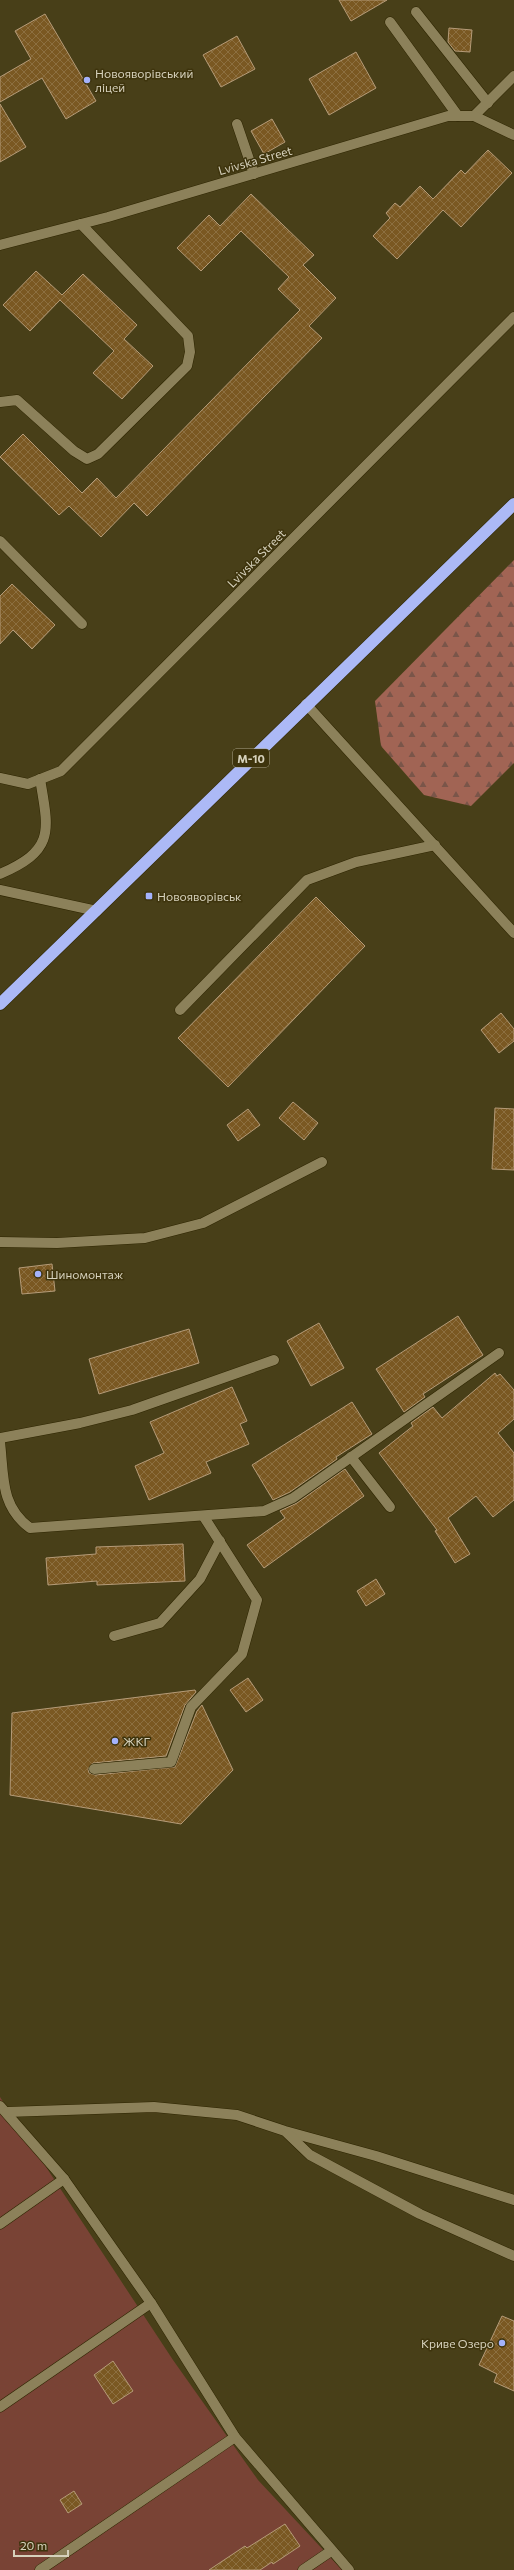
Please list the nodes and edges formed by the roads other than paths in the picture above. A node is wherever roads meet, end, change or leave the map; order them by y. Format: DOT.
graph roads {
  1 [pos="416,12"];
  2 [pos="390,22"];
  3 [pos="514,76"];
  4 [pos="488,103"];
  5 [pos="458,116"];
  6 [pos="474,116"];
  7 [pos="237,124"];
  8 [pos="514,135"];
  9 [pos="254,174"];
  10 [pos="81,224"];
  11 [pos="0,245"];
  12 [pos="514,317"];
  13 [pos="0,402"];
  14 [pos="514,504"];
  15 [pos="0,542"];
  16 [pos="82,624"];
  17 [pos="306,704"];
  18 [pos="0,778"];
  19 [pos="40,779"];
  20 [pos="434,845"];
  21 [pos="0,874"];
  22 [pos="0,890"];
  23 [pos="97,911"];
  24 [pos="514,932"];
  25 [pos="0,1004"];
  26 [pos="180,1010"];
  27 [pos="322,1162"];
  28 [pos="0,1242"];
  29 [pos="499,1353"];
  30 [pos="274,1360"];
  31 [pos="0,1438"];
  32 [pos="0,1442"];
  33 [pos="350,1457"];
  34 [pos="390,1507"];
  35 [pos="204,1517"];
  36 [pos="220,1541"];
  37 [pos="114,1636"];
  38 [pos="94,1769"];
  39 [pos="4,2109"];
  40 [pos="285,2131"];
  41 [pos="64,2179"];
  42 [pos="514,2200"];
  43 [pos="0,2224"];
  44 [pos="514,2256"];
  45 [pos="150,2303"];
  46 [pos="0,2407"];
  47 [pos="235,2437"];
  48 [pos="331,2551"];
  49 [pos="40,2570"];
  50 [pos="302,2570"];
  51 [pos="350,2570"];
  1 -- 4 [label="street"];
  2 -- 5 [label="street"];
  3 -- 4 [label="street"];
  4 -- 6 [label="street"];
  5 -- 6 [label="street, Lvivska Street"];
  5 -- 9 [label="street, Lvivska Street"];
  6 -- 8 [label="street, Lvivska Street"];
  7 -- 9 [label="street"];
  9 -- 10 [label="street, Lvivska Street"];
  10 -- 11 [label="street, Lvivska Street"];
  10 -- 13 [label="street"];
  12 -- 19 [label="street, Lvivska Street"];
  14 -- 17 [label="highway, М-10"];
  15 -- 16 [label="street"];
  17 -- 20 [label="street"];
  17 -- 23 [label="highway, М-10"];
  18 -- 19 [label="street, Lvivska Street"];
  19 -- 21 [label="street"];
  20 -- 24 [label="street"];
  20 -- 26 [label="street"];
  22 -- 23 [label="street"];
  23 -- 25 [label="highway, М-10"];
  27 -- 28 [label="street"];
  29 -- 33 [label="street"];
  30 -- 31 [label="street"];
  32 -- 35 [label="street"];
  33 -- 34 [label="street"];
  33 -- 35 [label="street"];
  35 -- 36 [label="street"];
  36 -- 37 [label="street"];
  36 -- 38 [label="street"];
  39 -- 40 [label="street"];
  39 -- 41 [label="street"];
  40 -- 42 [label="street"];
  40 -- 44 [label="street"];
  41 -- 43 [label="street"];
  41 -- 45 [label="street"];
  45 -- 46 [label="street"];
  45 -- 47 [label="street"];
  47 -- 48 [label="street"];
  47 -- 49 [label="street"];
  48 -- 50 [label="street"];
  48 -- 51 [label="street"];
}
